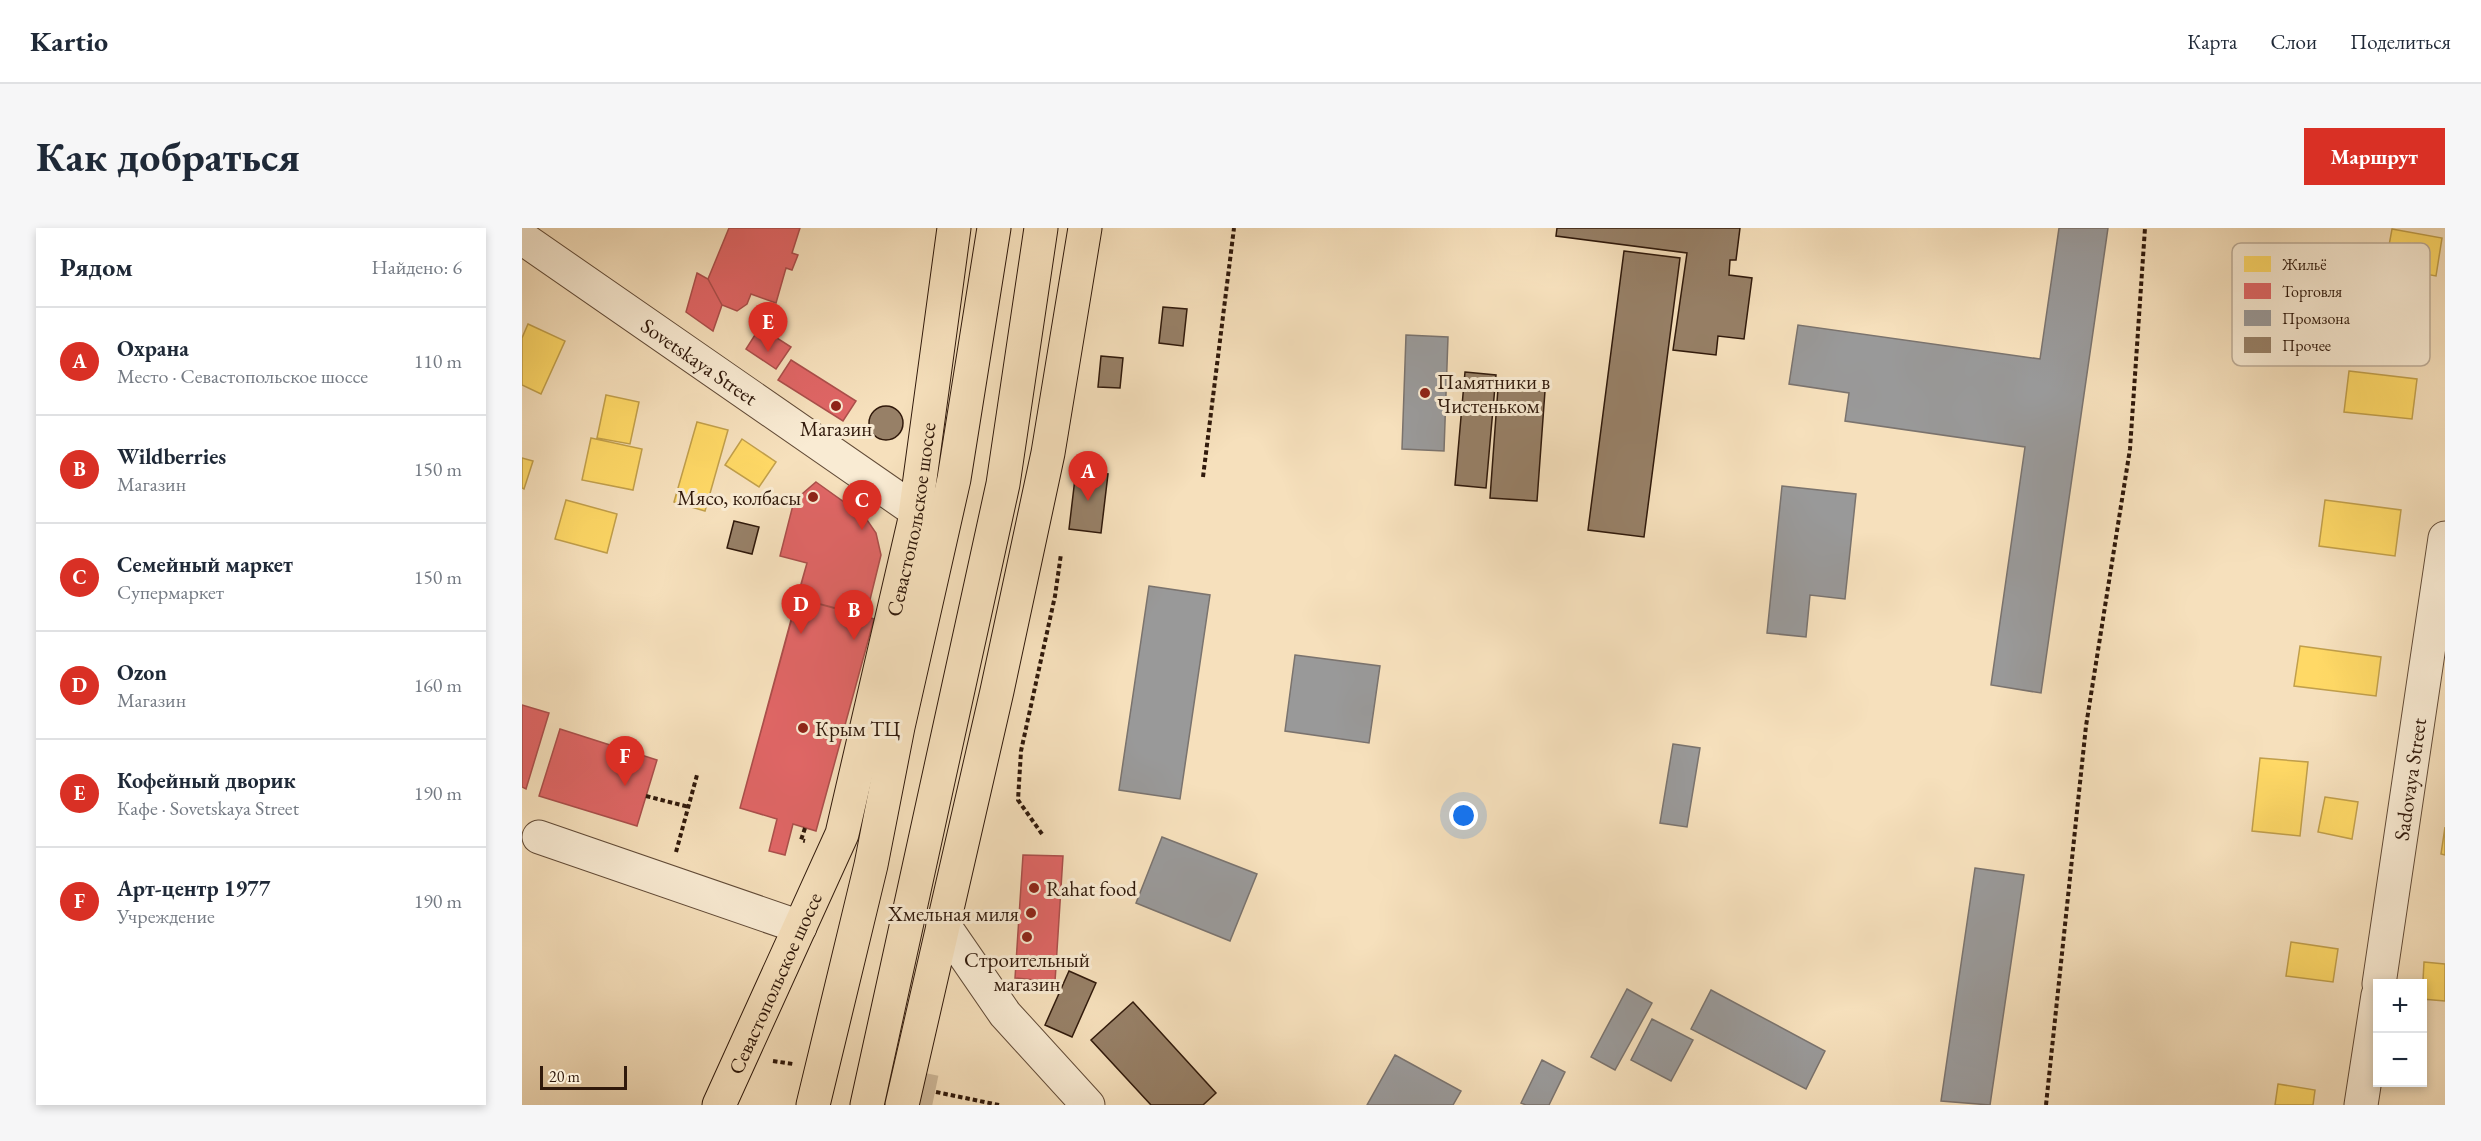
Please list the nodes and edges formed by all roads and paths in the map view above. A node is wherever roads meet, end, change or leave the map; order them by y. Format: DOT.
graph roads {
  1 [pos="954,228"];
  2 [pos="994,228"];
  3 [pos="1041,228"];
  4 [pos="1085,228"];
  5 [pos="1234,228"];
  6 [pos="2145,228"];
  7 [pos="522,238"];
  8 [pos="921,476"];
  9 [pos="1203,477"];
  10 [pos="878,483"];
  11 [pos="916,511"];
  12 [pos="2445,538"];
  13 [pos="908,550"];
  14 [pos="1061,551"];
  15 [pos="698,775"];
  16 [pos="646,795"];
  17 [pos="688,807"];
  18 [pos="1042,834"];
  19 [pos="539,837"];
  20 [pos="668,881"];
  21 [pos="943,924"];
  22 [pos="800,927"];
  23 [pos="970,963"];
  24 [pos="933,966"];
  25 [pos="2380,979"];
  26 [pos="2373,1027"];
  27 [pos="935,1092"];
  28 [pos="719,1105"];
  29 [pos="813,1105"];
  30 [pos="867,1105"];
  31 [pos="902,1105"];
  32 [pos="999,1105"];
  33 [pos="1088,1105"];
  34 [pos="2046,1105"];
  35 [pos="2361,1105"];
  1 -- 8 [label="main road, Севастопольское шоссе"];
  2 -- 29 [label="main road"];
  3 -- 30 [label="main road"];
  4 -- 21 [label="main road"];
  5 -- 9 [label="path"];
  6 -- 34 [label="path"];
  7 -- 10 [label="street, Sovetskaya Street"];
  8 -- 10 [label="street"];
  8 -- 11 [label="main road, Севастопольское шоссе"];
  10 -- 11 [label="street, Sovetskaya Street"];
  10 -- 13 [label="street"];
  11 -- 13 [label="main road, Севастопольское шоссе"];
  12 -- 25 [label="street, Sadovaya Street"];
  13 -- 22 [label="main road, Севастопольское шоссе"];
  14 -- 18 [label="path"];
  15 -- 17 [label="path"];
  16 -- 17 [label="path"];
  17 -- 20 [label="path"];
  19 -- 20 [label="street"];
  20 -- 22 [label="street"];
  21 -- 23 [label="street"];
  21 -- 24 [label="main road"];
  22 -- 28 [label="main road, Севастопольское шоссе"];
  23 -- 24 [label="street"];
  23 -- 33 [label="street"];
  24 -- 31 [label="main road"];
  26 -- 35 [label="street"];
  27 -- 32 [label="path"];
}
